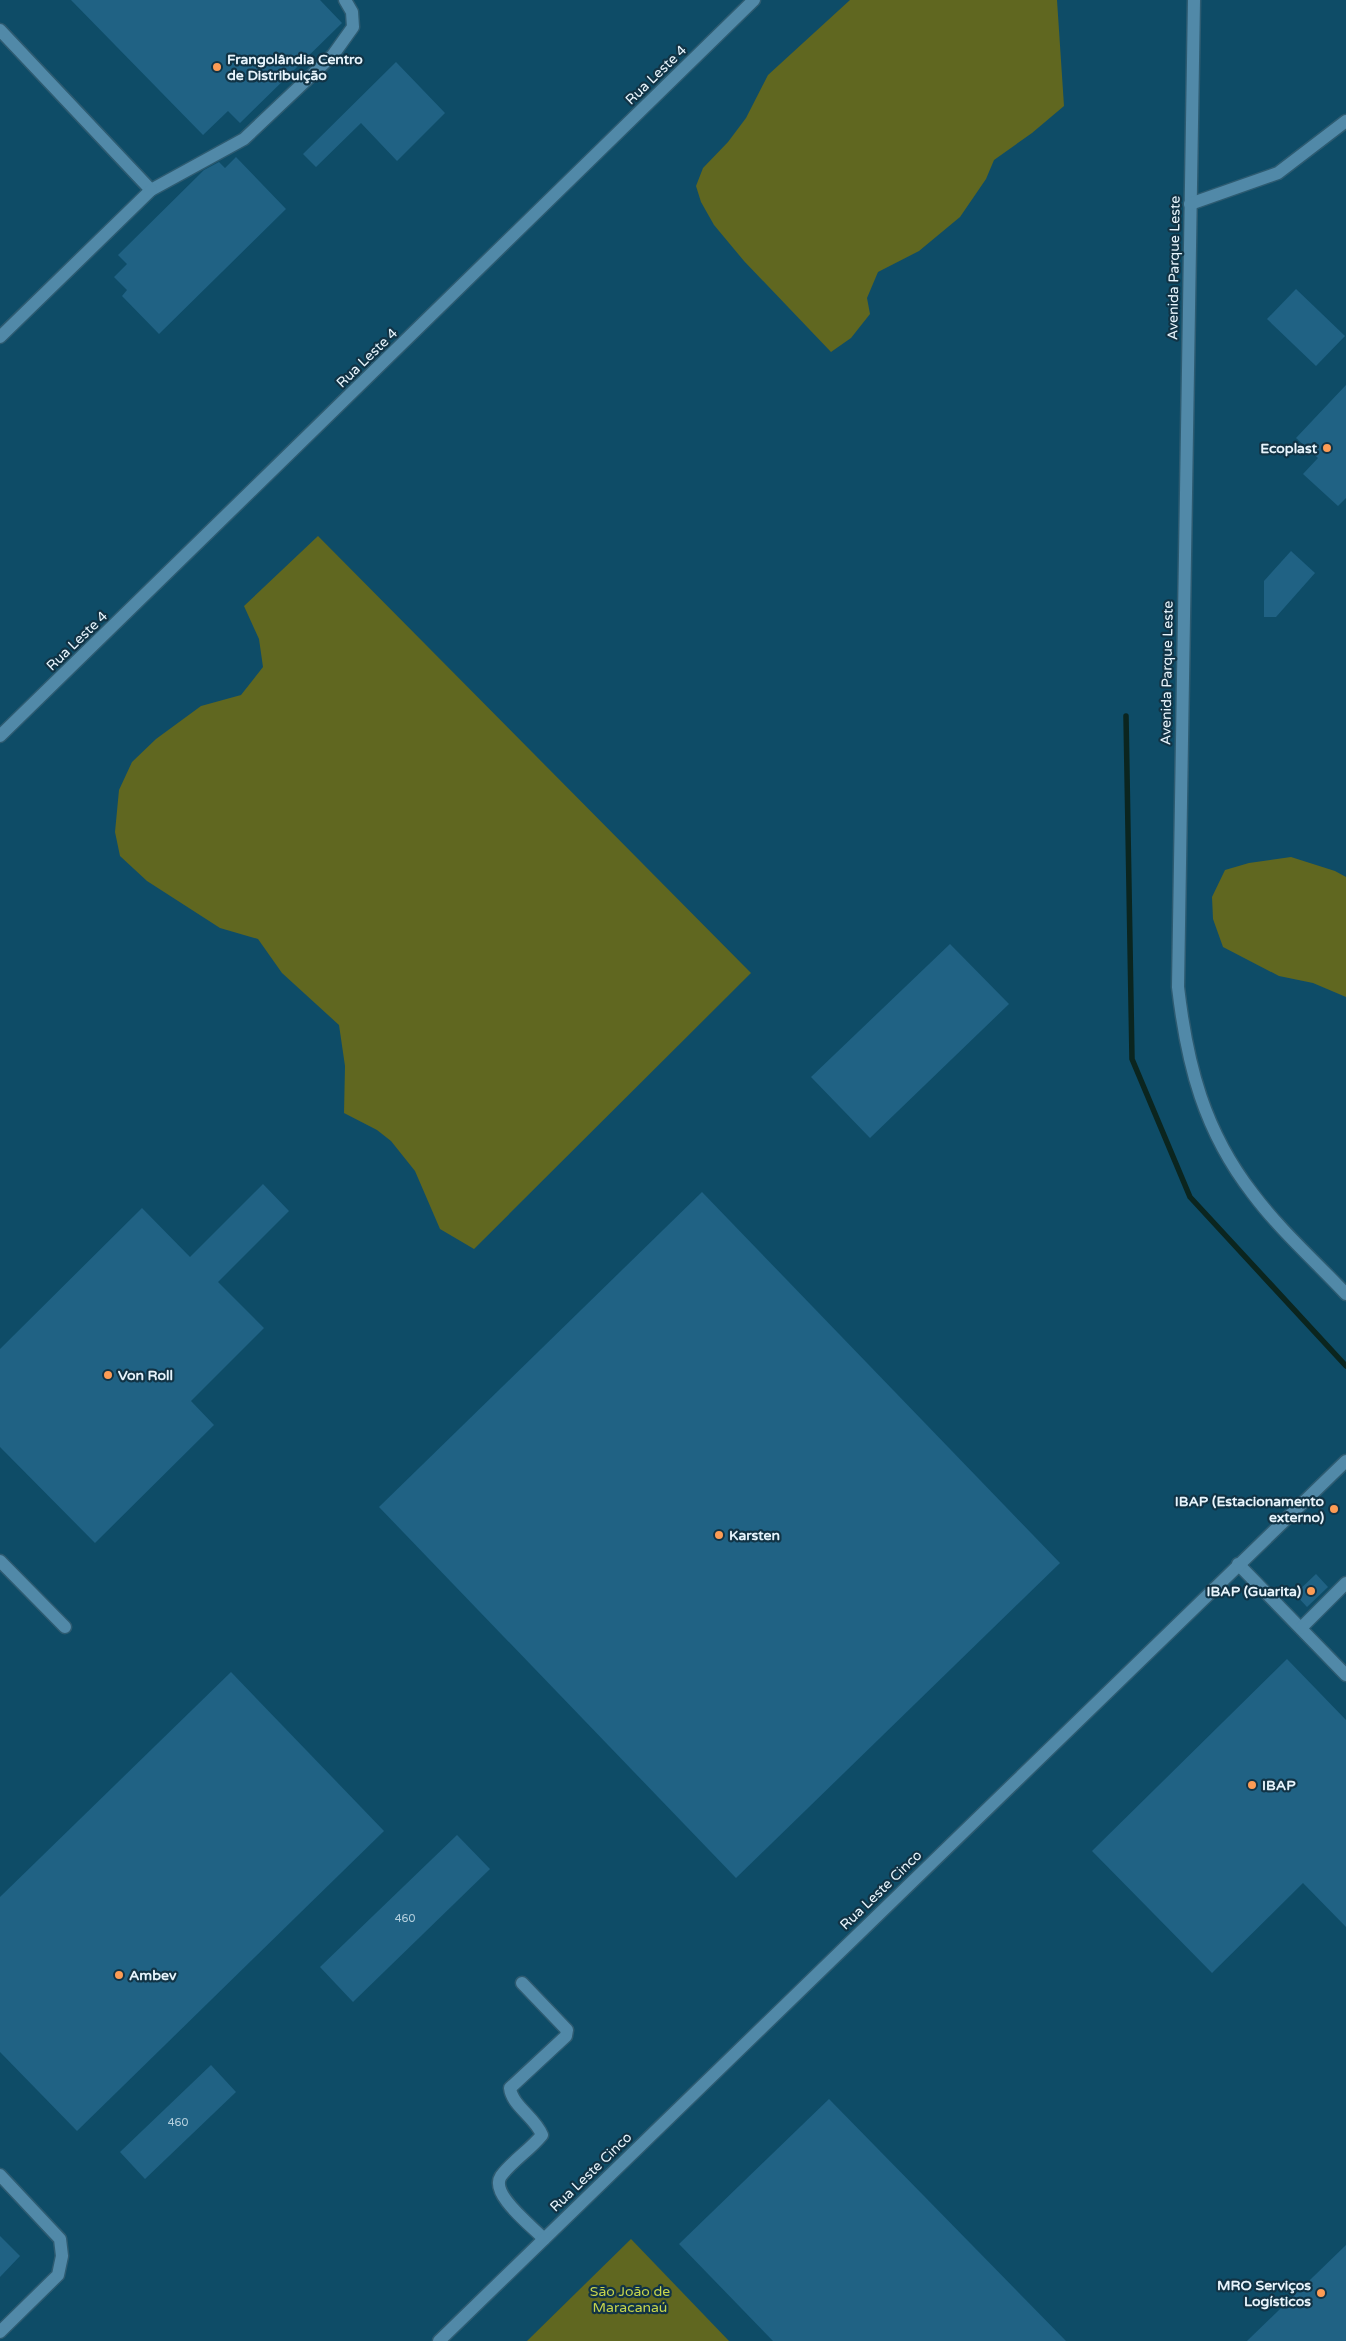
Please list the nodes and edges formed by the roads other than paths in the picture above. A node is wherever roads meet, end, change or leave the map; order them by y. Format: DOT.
graph roads {
  1 [pos="345,0"];
  2 [pos="754,0"];
  3 [pos="1194,0"];
  4 [pos="0,30"];
  5 [pos="1346,121"];
  6 [pos="151,190"];
  7 [pos="1190,204"];
  8 [pos="0,337"];
  9 [pos="0,736"];
  10 [pos="1346,1294"];
  11 [pos="1346,1461"];
  12 [pos="0,1561"];
  13 [pos="1238,1564"];
  14 [pos="1346,1583"];
  15 [pos="65,1627"];
  16 [pos="1301,1628"];
  17 [pos="1346,1675"];
  18 [pos="522,1983"];
  19 [pos="0,2176"];
  20 [pos="544,2238"];
  21 [pos="0,2332"];
  22 [pos="439,2341"];
  1 -- 6 [label="street"];
  2 -- 9 [label="street, Rua Leste 4"];
  3 -- 7 [label="street, Avenida Parque Leste"];
  4 -- 6 [label="street"];
  5 -- 7 [label="street"];
  6 -- 8 [label="street"];
  7 -- 10 [label="street, Avenida Parque Leste"];
  11 -- 13 [label="street, Rua Leste Cinco"];
  12 -- 15 [label="street"];
  13 -- 16 [label="street"];
  13 -- 20 [label="street, Rua Leste Cinco"];
  14 -- 16 [label="street"];
  16 -- 17 [label="street"];
  18 -- 20 [label="street"];
  19 -- 21 [label="street"];
  20 -- 22 [label="street, Rua Leste Cinco"];
}
